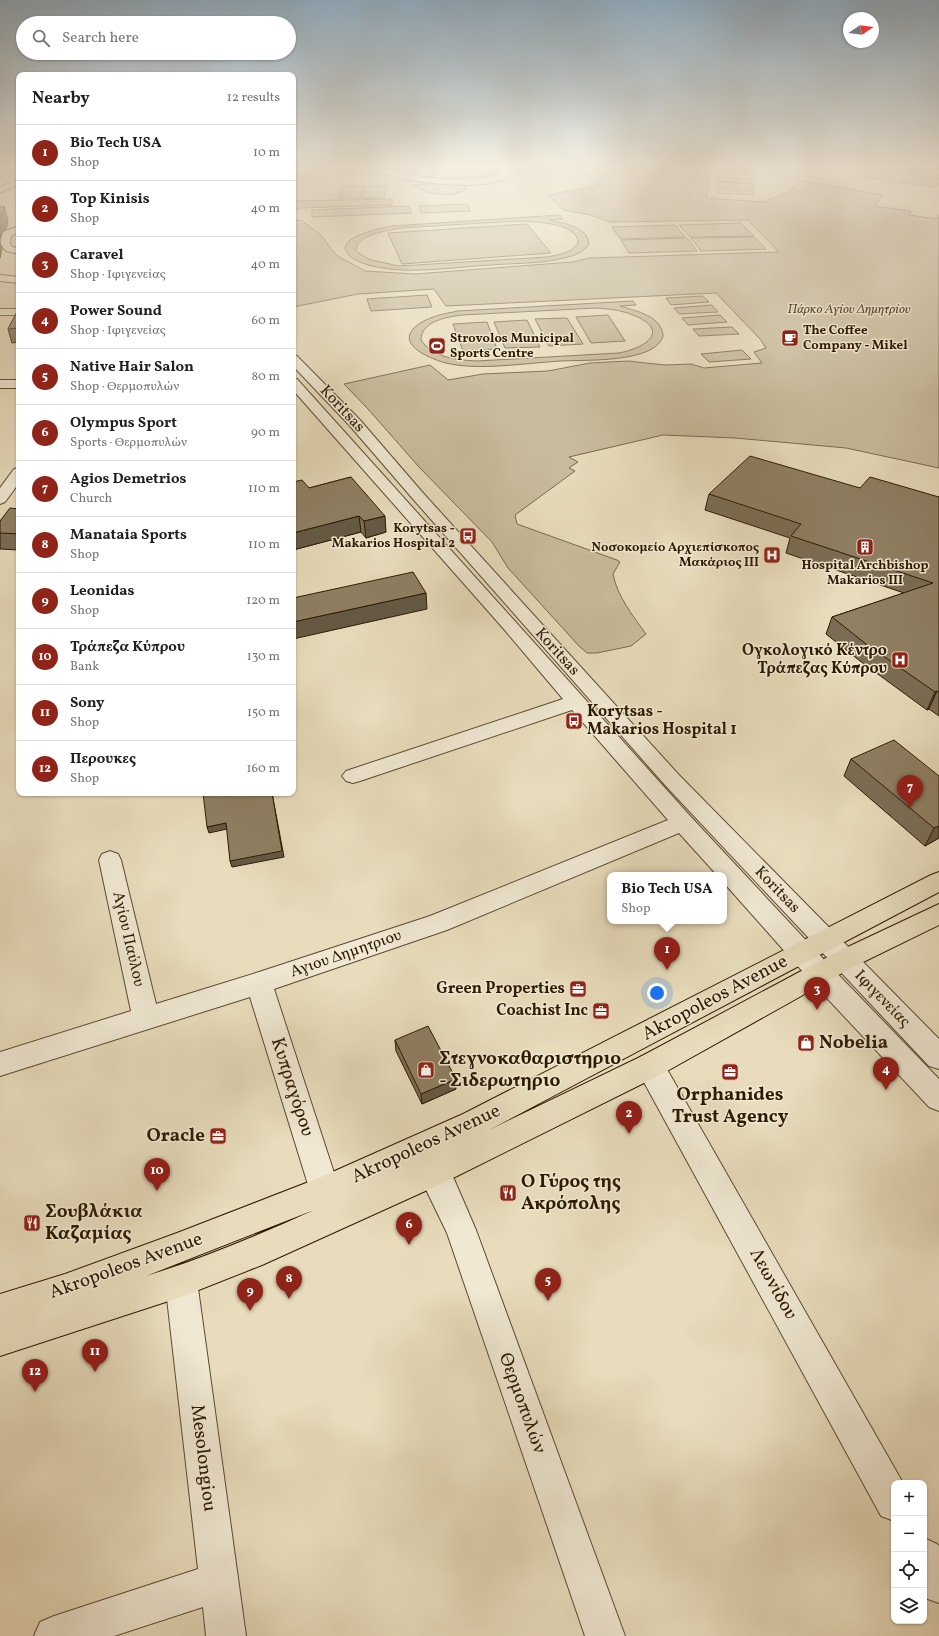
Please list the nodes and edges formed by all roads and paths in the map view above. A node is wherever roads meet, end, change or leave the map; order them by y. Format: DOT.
graph roads {
  1 [pos="5,241"];
  2 [pos="16,251"];
  3 [pos="0,278"];
  4 [pos="16,280"];
  5 [pos="0,312"];
  6 [pos="16,312"];
  7 [pos="296,362"];
  8 [pos="0,384"];
  9 [pos="16,384"];
  10 [pos="296,386"];
  11 [pos="16,476"];
  12 [pos="0,499"];
  13 [pos="576,702"];
  14 [pos="353,776"];
  15 [pos="683,823"];
  16 [pos="110,860"];
  17 [pos="939,881"];
  18 [pos="939,914"];
  19 [pos="825,940"];
  20 [pos="822,962"];
  21 [pos="259,983"];
  22 [pos="146,1018"];
  23 [pos="939,1057"];
  24 [pos="0,1064"];
  25 [pos="650,1066"];
  26 [pos="939,1098"];
  27 [pos="433,1173"];
  28 [pos="325,1191"];
  29 [pos="181,1281"];
  30 [pos="0,1310"];
  31 [pos="0,1339"];
  32 [pos="891,1498"];
  33 [pos="927,1562"];
  34 [pos="219,1582"];
  35 [pos="939,1584"];
  36 [pos="54,1636"];
  37 [pos="226,1636"];
  38 [pos="605,1636"];
  1 -- 2 [label="street"];
  3 -- 4 [label="street"];
  5 -- 6 [label="street"];
  7 -- 19 [label="street, Koritsas"];
  8 -- 9 [label="street"];
  10 -- 13 [label="street, Koritsas"];
  11 -- 12 [label="street"];
  13 -- 14 [label="street"];
  13 -- 15 [label="street, Koritsas"];
  15 -- 20 [label="street, Koritsas"];
  15 -- 21 [label="street, Αγιου Δημητριου"];
  16 -- 22 [label="street, Αγίου Παύλου"];
  17 -- 19 [label="main road"];
  18 -- 20 [label="main road, Akropoleos Avenue"];
  19 -- 20 [label="street, Ιφιγενείας"];
  20 -- 23 [label="street, Ιφιγενείας"];
  20 -- 25 [label="main road, Akropoleos Avenue"];
  20 -- 26 [label="street, Ιφιγενείας"];
  20 -- 28 [label="main road, Akropoleos Avenue"];
  21 -- 22 [label="street, Αγιου Δημητριου"];
  21 -- 28 [label="street, Κυπραγόρου"];
  22 -- 24 [label="street, Αγιου Δημητριου"];
  25 -- 27 [label="main road, Akropoleos Avenue"];
  25 -- 32 [label="street, Λεωνίδου"];
  27 -- 29 [label="main road, Akropoleos Avenue"];
  27 -- 38 [label="street, Θερμοπυλών"];
  28 -- 30 [label="main road, Akropoleos Avenue"];
  29 -- 31 [label="main road, Akropoleos Avenue"];
  29 -- 34 [label="street, Mesolongiou"];
  33 -- 35 [label="street"];
  34 -- 36 [label="street"];
  34 -- 37 [label="street, Mesolongiou"];
}
